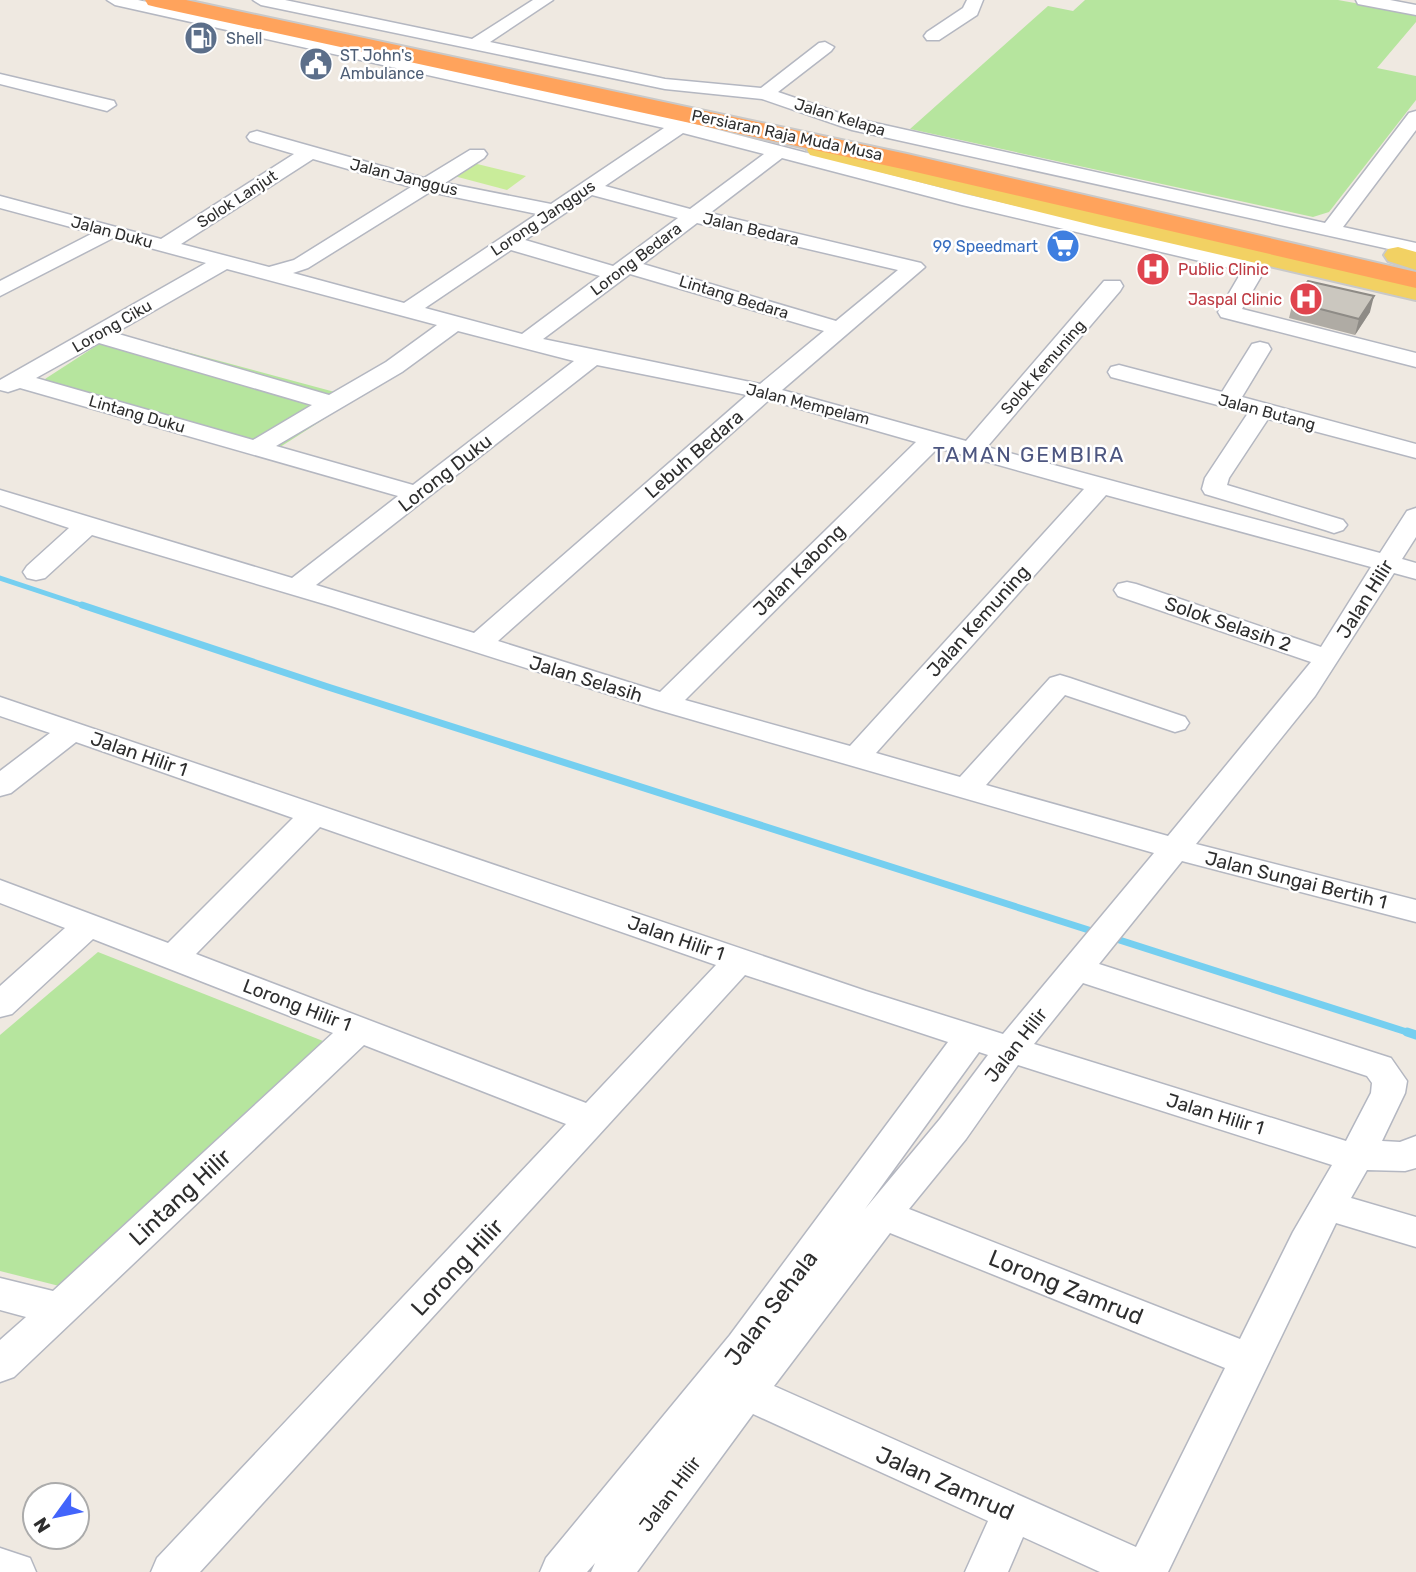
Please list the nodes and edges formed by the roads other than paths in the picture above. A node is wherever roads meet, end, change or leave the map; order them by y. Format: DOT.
graph roads {
  1 [pos="115,0"];
  2 [pos="156,0"];
  3 [pos="207,0"];
  4 [pos="261,0"];
  5 [pos="545,0"];
  6 [pos="975,0"];
  7 [pos="1364,0"];
  8 [pos="1416,10"];
  9 [pos="281,33"];
  10 [pos="933,36"];
  11 [pos="475,44"];
  12 [pos="825,47"];
  13 [pos="0,79"];
  14 [pos="765,94"];
  15 [pos="643,98"];
  16 [pos="107,105"];
  17 [pos="1416,117"];
  18 [pos="671,131"];
  19 [pos="257,138"];
  20 [pos="310,152"];
  21 [pos="477,154"];
  22 [pos="773,156"];
  23 [pos="911,159"];
  24 [pos="426,185"];
  25 [pos="589,188"];
  26 [pos="0,202"];
  27 [pos="553,211"];
  28 [pos="1228,213"];
  29 [pos="694,216"];
  30 [pos="1096,224"];
  31 [pos="1330,230"];
  32 [pos="110,232"];
  33 [pos="508,242"];
  34 [pos="164,246"];
  35 [pos="1412,257"];
  36 [pos="224,262"];
  37 [pos="1302,266"];
  38 [pos="914,267"];
  39 [pos="1255,268"];
  40 [pos="622,270"];
  41 [pos="269,274"];
  42 [pos="1416,282"];
  43 [pos="1376,283"];
  44 [pos="1112,286"];
  45 [pos="0,290"];
  46 [pos="1416,292"];
  47 [pos="407,311"];
  48 [pos="453,324"];
  49 [pos="839,330"];
  50 [pos="97,335"];
  51 [pos="525,342"];
  52 [pos="1260,349"];
  53 [pos="592,358"];
  54 [pos="1416,360"];
  55 [pos="1119,372"];
  56 [pos="9,385"];
  57 [pos="765,391"];
  58 [pos="1228,401"];
  59 [pos="331,403"];
  60 [pos="1262,410"];
  61 [pos="934,438"];
  62 [pos="256,448"];
  63 [pos="973,448"];
  64 [pos="1416,451"];
  65 [pos="1100,486"];
  66 [pos="417,494"];
  67 [pos="0,497"];
  68 [pos="1416,516"];
  69 [pos="1334,525"];
  70 [pos="88,526"];
  71 [pos="1388,563"];
  72 [pos="1416,571"];
  73 [pos="36,572"];
  74 [pos="297,587"];
  75 [pos="1127,590"];
  76 [pos="477,645"];
  77 [pos="1328,658"];
  78 [pos="664,703"];
  79 [pos="0,706"];
  80 [pos="1175,723"];
  81 [pos="72,731"];
  82 [pos="857,756"];
  83 [pos="0,786"];
  84 [pos="967,788"];
  85 [pos="314,814"];
  86 [pos="1176,849"];
  87 [pos="0,891"];
  88 [pos="1416,911"];
  89 [pos="89,925"];
  90 [pos="173,958"];
  91 [pos="740,960"];
  92 [pos="1076,969"];
  93 [pos="0,1005"];
  94 [pos="359,1029"];
  95 [pos="971,1037"];
  96 [pos="1010,1050"];
  97 [pos="594,1120"];
  98 [pos="1416,1150"];
  99 [pos="1355,1158"];
  100 [pos="1328,1206"];
  101 [pos="883,1214"];
  102 [pos="1416,1231"];
  103 [pos="0,1294"];
  104 [pos="60,1309"];
  105 [pos="1250,1360"];
  106 [pos="0,1365"];
  107 [pos="746,1392"];
  108 [pos="1013,1514"];
  109 [pos="0,1568"];
  110 [pos="15,1572"];
  111 [pos="172,1572"];
  112 [pos="561,1572"];
  113 [pos="612,1572"];
  114 [pos="986,1572"];
  115 [pos="1146,1572"];
  1 -- 9 [label="street"];
  2 -- 9 [label="highway, Persiaran Raja Muda Musa"];
  3 -- 15 [label="highway, Persiaran Raja Muda Musa"];
  4 -- 11 [label="street, Jalan Kelapa"];
  5 -- 11 [label="street"];
  6 -- 10 [label="street"];
  7 -- 8 [label="street"];
  9 -- 15 [label="highway, Persiaran Raja Muda Musa"];
  9 -- 18 [label="street"];
  11 -- 14 [label="street, Jalan Kelapa"];
  12 -- 14 [label="street"];
  13 -- 16 [label="street"];
  14 -- 28 [label="street, Jalan Kelapa"];
  15 -- 23 [label="highway, Persiaran Raja Muda Musa"];
  15 -- 28 [label="highway"];
  15 -- 30 [label="main road"];
  17 -- 31 [label="street"];
  18 -- 22 [label="street"];
  18 -- 25 [label="street, Lorong Janggus"];
  19 -- 20 [label="street, Jalan Janggus"];
  20 -- 24 [label="street, Jalan Janggus"];
  20 -- 34 [label="street, Solok Lanjut"];
  21 -- 24 [label="street"];
  22 -- 29 [label="street, Lorong Bedara"];
  22 -- 30 [label="street"];
  23 -- 35 [label="highway, Persiaran Raja Muda Musa"];
  23 -- 42 [label="highway, Persiaran Raja Muda Musa"];
  24 -- 27 [label="street, Jalan Janggus"];
  24 -- 41 [label="street"];
  25 -- 27 [label="street, Lorong Janggus"];
  25 -- 29 [label="street, Jalan Bedara"];
  26 -- 32 [label="street, Jalan Duku"];
  27 -- 33 [label="street, Lorong Janggus"];
  28 -- 31 [label="street, Jalan Kelapa"];
  28 -- 35 [label="highway"];
  29 -- 38 [label="street, Jalan Bedara"];
  29 -- 40 [label="street, Lorong Bedara"];
  30 -- 37 [label="main road"];
  30 -- 39 [label="street"];
  31 -- 35 [label="street, Jalan Kelapa"];
  32 -- 34 [label="street, Jalan Duku"];
  32 -- 45 [label="street"];
  33 -- 40 [label="street, Lintang Bedara"];
  33 -- 47 [label="street, Lorong Janggus"];
  34 -- 36 [label="street, Jalan Duku"];
  36 -- 41 [label="street, Jalan Mempelam"];
  36 -- 50 [label="street, Lorong Ciku"];
  37 -- 39 [label="main road"];
  37 -- 43 [label="main road"];
  38 -- 49 [label="street, Lebuh Bedara"];
  39 -- 54 [label="street"];
  40 -- 49 [label="street, Lintang Bedara"];
  40 -- 51 [label="street, Lorong Bedara"];
  41 -- 47 [label="street, Jalan Mempelam"];
  42 -- 43 [label="main road"];
  43 -- 46 [label="main road"];
  44 -- 63 [label="street, Solok Kemuning"];
  47 -- 48 [label="street, Jalan Mempelam"];
  48 -- 51 [label="street, Jalan Mempelam"];
  48 -- 59 [label="street"];
  49 -- 57 [label="street, Lebuh Bedara"];
  50 -- 56 [label="street, Lorong Ciku"];
  50 -- 59 [label="street"];
  51 -- 53 [label="street, Jalan Mempelam"];
  52 -- 58 [label="street"];
  53 -- 57 [label="street, Jalan Mempelam"];
  53 -- 66 [label="street, Lorong Duku"];
  55 -- 58 [label="street, Jalan Butang"];
  56 -- 62 [label="street, Lintang Duku"];
  57 -- 61 [label="street, Jalan Mempelam"];
  57 -- 76 [label="street, Lebuh Bedara"];
  58 -- 60 [label="street, Jalan Butang"];
  59 -- 62 [label="street"];
  60 -- 64 [label="street, Jalan Butang"];
  60 -- 69 [label="street"];
  61 -- 63 [label="street, Jalan Mempelam"];
  61 -- 78 [label="street, Jalan Kabong"];
  62 -- 66 [label="street, Lintang Duku"];
  63 -- 65 [label="street, Jalan Mempelam"];
  65 -- 71 [label="street, Jalan Mempelam"];
  65 -- 82 [label="street, Jalan Kemuning"];
  66 -- 74 [label="street, Lorong Duku"];
  67 -- 70 [label="street, Jalan Selasih"];
  68 -- 71 [label="street, Jalan Hilir"];
  70 -- 73 [label="street"];
  70 -- 74 [label="street, Jalan Selasih"];
  71 -- 72 [label="street, Jalan Mempelam"];
  71 -- 77 [label="street, Jalan Hilir"];
  74 -- 76 [label="street, Jalan Selasih"];
  75 -- 77 [label="street, Solok Selasih 2"];
  76 -- 78 [label="street, Jalan Selasih"];
  77 -- 86 [label="street, Jalan Hilir"];
  78 -- 82 [label="street, Jalan Selasih"];
  79 -- 81 [label="street, Jalan Hilir 1"];
  80 -- 84 [label="street"];
  81 -- 83 [label="street"];
  81 -- 85 [label="street, Jalan Hilir 1"];
  82 -- 84 [label="street, Jalan Selasih"];
  84 -- 86 [label="street, Jalan Selasih"];
  85 -- 90 [label="street"];
  85 -- 91 [label="street, Jalan Hilir 1"];
  86 -- 88 [label="street, Jalan Sungai Bertih 1"];
  86 -- 92 [label="street, Jalan Hilir"];
  87 -- 89 [label="street, Lorong Hilir 1"];
  89 -- 90 [label="street, Lorong Hilir 1"];
  89 -- 93 [label="street"];
  90 -- 94 [label="street, Lorong Hilir 1"];
  91 -- 95 [label="street, Jalan Hilir 1"];
  91 -- 97 [label="street, Lorong Hilir"];
  92 -- 96 [label="street, Jalan Hilir"];
  92 -- 99 [label="street"];
  94 -- 97 [label="street, Lorong Hilir 1"];
  94 -- 104 [label="street, Lintang Hilir"];
  95 -- 96 [label="street, Jalan Hilir 1"];
  95 -- 112 [label="street, Jalan Sehala"];
  96 -- 99 [label="street, Jalan Hilir 1"];
  96 -- 101 [label="street, Jalan Hilir"];
  97 -- 111 [label="street, Lorong Hilir"];
  98 -- 99 [label="street"];
  99 -- 100 [label="street"];
  100 -- 102 [label="street"];
  100 -- 105 [label="street"];
  101 -- 105 [label="street, Lorong Zamrud"];
  101 -- 107 [label="street, Jalan Hilir"];
  103 -- 104 [label="street"];
  104 -- 106 [label="street, Lintang Hilir"];
  105 -- 115 [label="street"];
  107 -- 108 [label="street, Jalan Zamrud"];
  107 -- 113 [label="street, Jalan Hilir"];
  108 -- 114 [label="street"];
  108 -- 115 [label="street, Jalan Zamrud"];
  109 -- 110 [label="street"];
}
